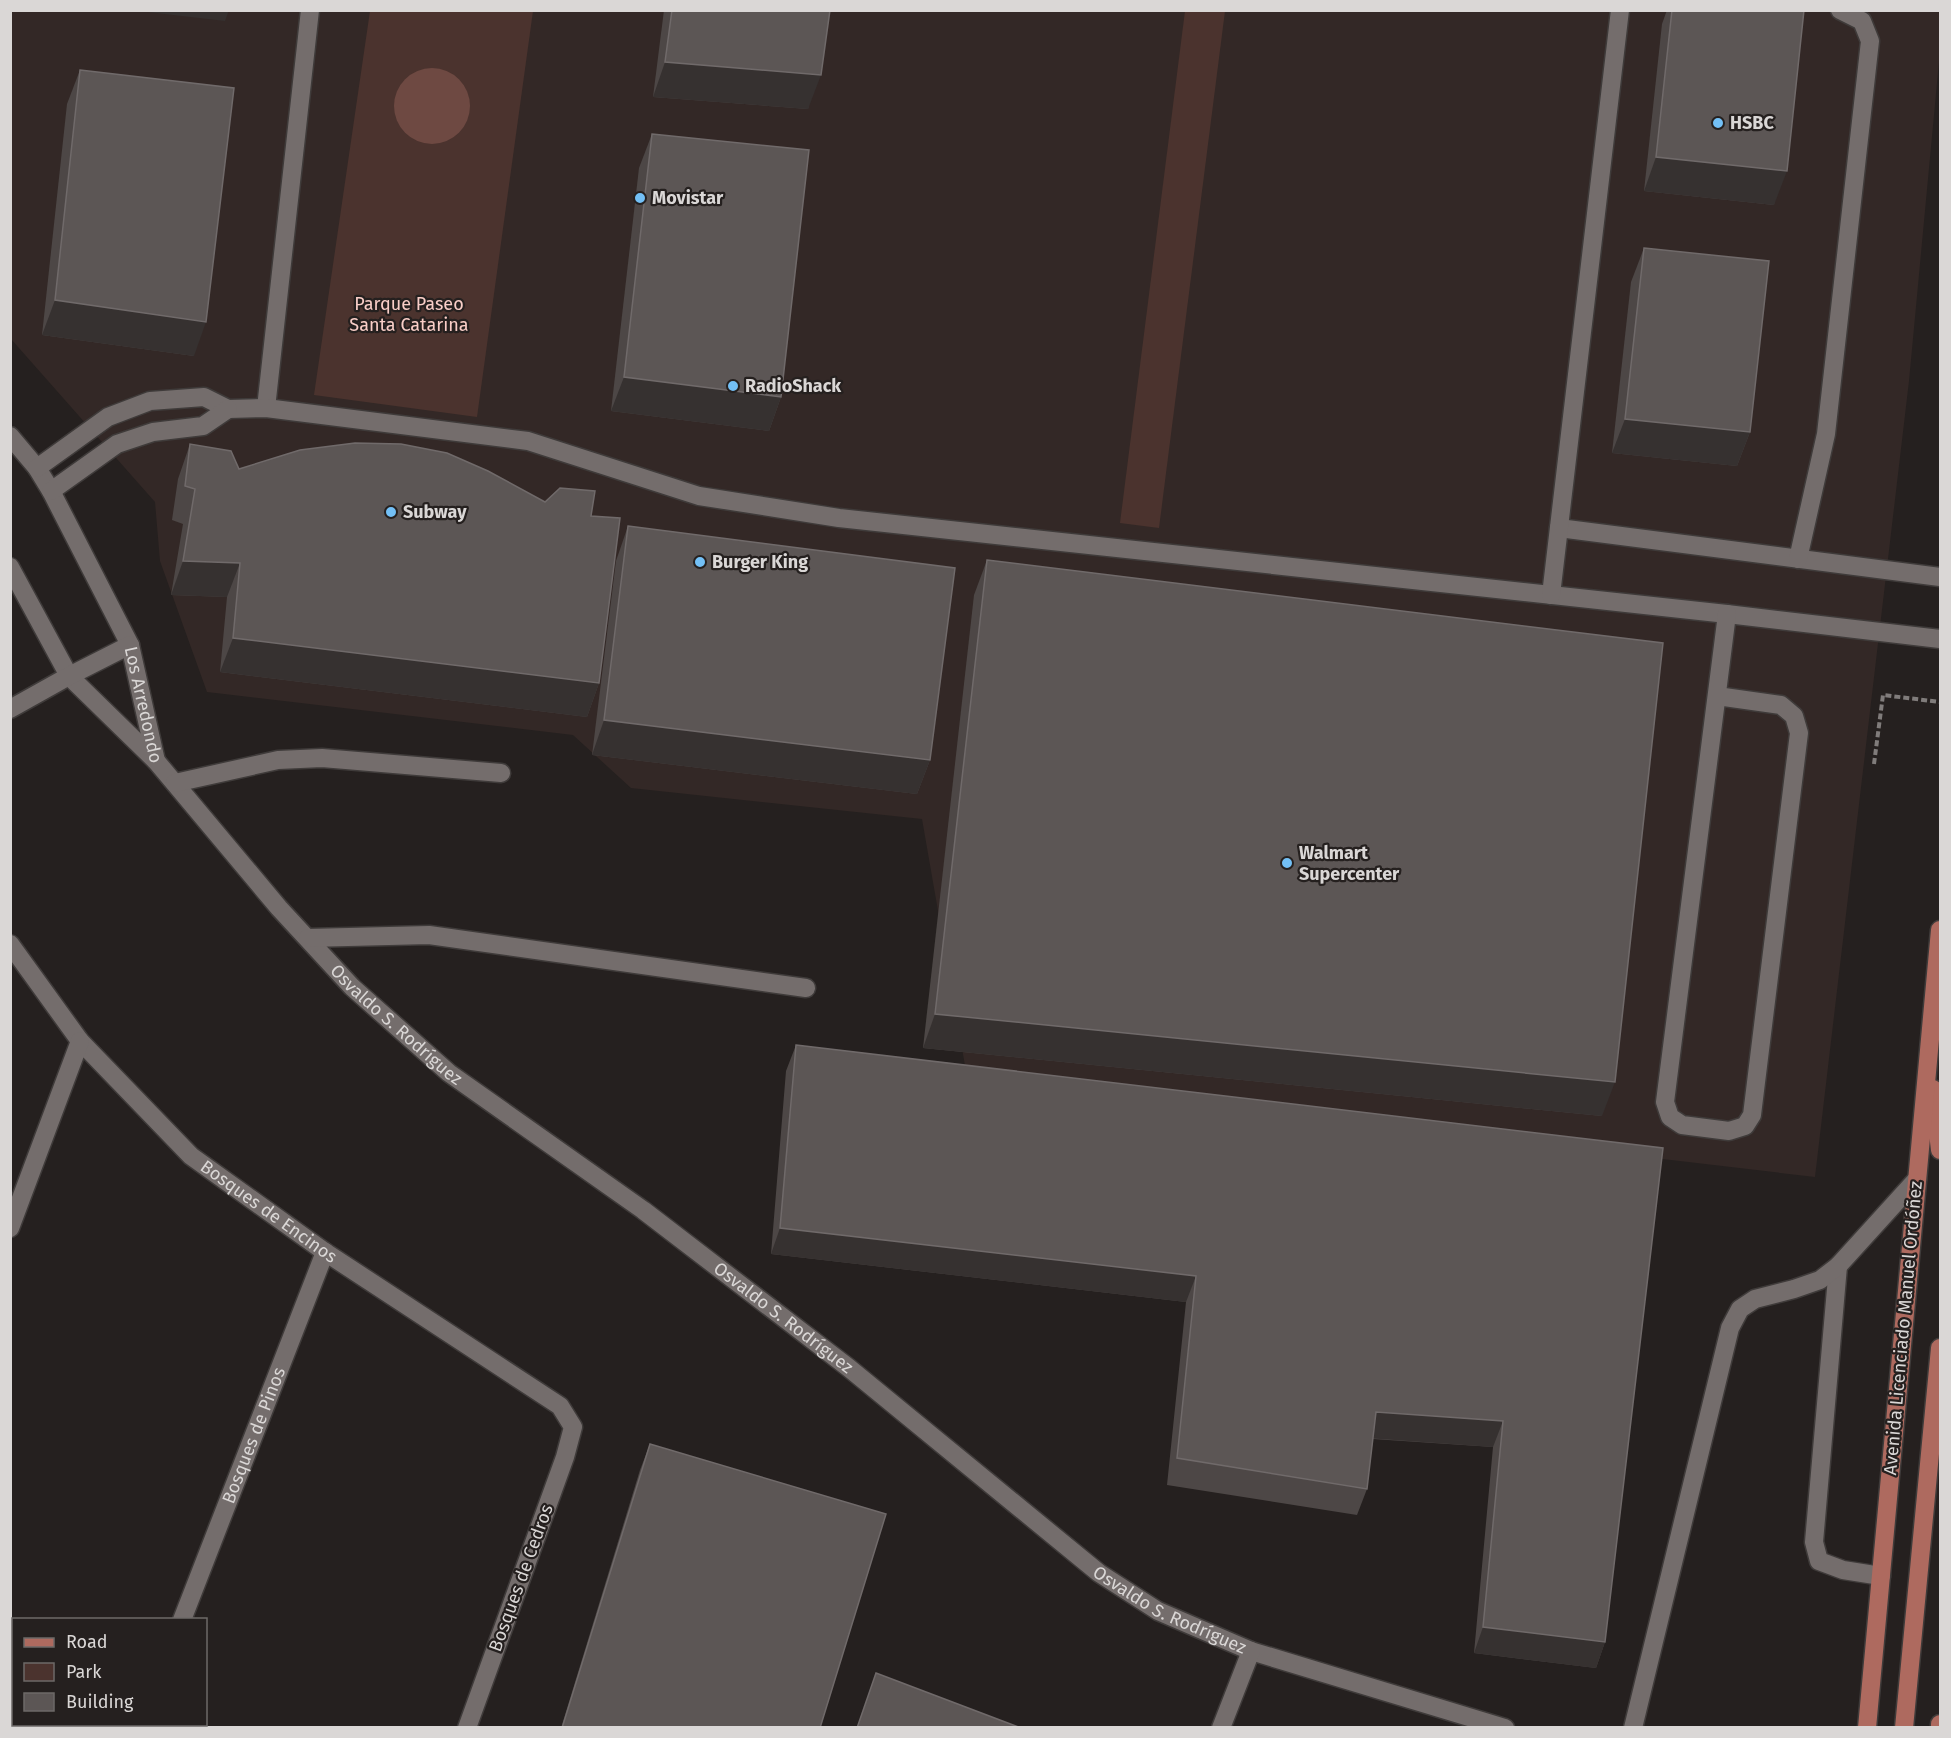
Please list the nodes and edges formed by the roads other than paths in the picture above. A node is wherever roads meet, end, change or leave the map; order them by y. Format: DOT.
graph roads {
  1 [pos="310,10"];
  2 [pos="1620,10"];
  3 [pos="1840,10"];
  4 [pos="266,408"];
  5 [pos="228,409"];
  6 [pos="10,436"];
  7 [pos="37,468"];
  8 [pos="51,491"];
  9 [pos="1559,528"];
  10 [pos="1798,559"];
  11 [pos="10,567"];
  12 [pos="1941,578"];
  13 [pos="1551,595"];
  14 [pos="1727,614"];
  15 [pos="1941,639"];
  16 [pos="130,645"];
  17 [pos="69,676"];
  18 [pos="1717,696"];
  19 [pos="10,709"];
  20 [pos="156,760"];
  21 [pos="501,773"];
  22 [pos="175,783"];
  23 [pos="1940,932"];
  24 [pos="308,939"];
  25 [pos="10,944"];
  26 [pos="806,988"];
  27 [pos="80,1041"];
  28 [pos="1929,1051"];
  29 [pos="1941,1150"];
  30 [pos="1917,1179"];
  31 [pos="10,1228"];
  32 [pos="325,1252"];
  33 [pos="1838,1266"];
  34 [pos="1941,1348"];
  35 [pos="573,1427"];
  36 [pos="1881,1576"];
  37 [pos="183,1618"];
  38 [pos="1251,1651"];
  39 [pos="466,1728"];
  40 [pos="1221,1728"];
  41 [pos="1505,1728"];
  42 [pos="1633,1728"];
  43 [pos="1867,1728"];
  44 [pos="1904,1728"];
  1 -- 4 [label="street"];
  2 -- 9 [label="street"];
  3 -- 10 [label="street"];
  4 -- 5 [label="street"];
  4 -- 13 [label="street"];
  5 -- 7 [label="street"];
  5 -- 8 [label="street"];
  6 -- 7 [label="street, Los Arredondo"];
  7 -- 8 [label="street, Los Arredondo"];
  8 -- 16 [label="street, Los Arredondo"];
  9 -- 10 [label="street"];
  9 -- 13 [label="street"];
  10 -- 12 [label="street"];
  11 -- 17 [label="street, Los Arredondo"];
  13 -- 14 [label="street"];
  14 -- 15 [label="street"];
  14 -- 18 [label="street"];
  16 -- 17 [label="street"];
  16 -- 20 [label="street, Los Arredondo"];
  17 -- 19 [label="street"];
  17 -- 20 [label="street, Los Arredondo"];
  18 -- 18 [label="street"];
  20 -- 22 [label="street, Osvaldo S. Rodríguez"];
  21 -- 22 [label="street"];
  22 -- 24 [label="street, Osvaldo S. Rodríguez"];
  23 -- 28 [label="main road, Avenida Licenciado Manuel Ordóñez"];
  24 -- 26 [label="street"];
  24 -- 38 [label="street, Osvaldo S. Rodríguez"];
  25 -- 27 [label="street, Bosques de Encinos"];
  27 -- 31 [label="street"];
  27 -- 32 [label="street, Bosques de Encinos"];
  28 -- 29 [label="main road"];
  28 -- 30 [label="main road, Avenida Licenciado Manuel Ordóñez"];
  30 -- 33 [label="street"];
  30 -- 36 [label="main road, Avenida Licenciado Manuel Ordóñez"];
  32 -- 35 [label="street, Bosques de Encinos"];
  32 -- 37 [label="street, Bosques de Pinos"];
  33 -- 36 [label="street"];
  33 -- 42 [label="street"];
  34 -- 44 [label="main road"];
  35 -- 39 [label="street, Bosques de Cedros"];
  36 -- 43 [label="main road, Avenida Licenciado Manuel Ordóñez"];
  38 -- 40 [label="street"];
  38 -- 41 [label="street, Osvaldo S. Rodríguez"];
}
